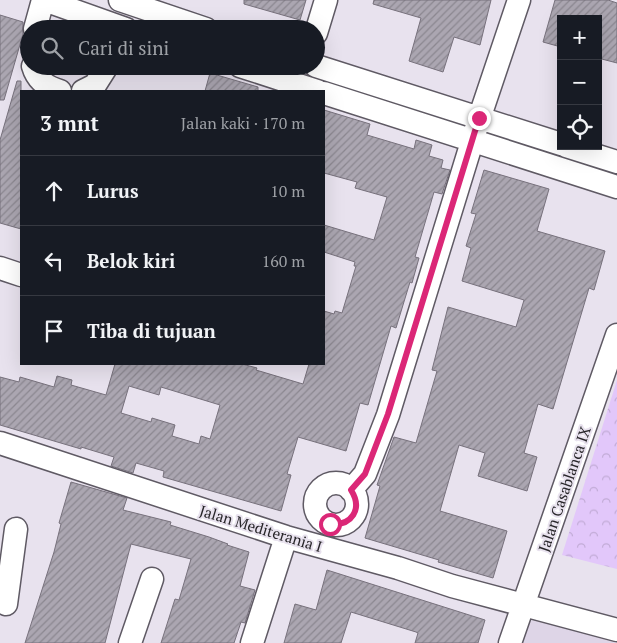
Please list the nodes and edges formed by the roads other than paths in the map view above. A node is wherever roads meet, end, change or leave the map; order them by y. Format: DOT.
graph roads {
  1 [pos="44,0"];
  2 [pos="326,0"];
  3 [pos="519,0"];
  4 [pos="126,1"];
  5 [pos="38,20"];
  6 [pos="100,20"];
  7 [pos="124,20"];
  8 [pos="180,20"];
  9 [pos="320,20"];
  10 [pos="325,69"];
  11 [pos="36,75"];
  12 [pos="101,75"];
  13 [pos="273,75"];
  14 [pos="306,84"];
  15 [pos="56,90"];
  16 [pos="86,90"];
  17 [pos="325,93"];
  18 [pos="479,118"];
  19 [pos="472,141"];
  20 [pos="557,143"];
  21 [pos="579,150"];
  22 [pos="617,162"];
  23 [pos="617,187"];
  24 [pos="0,268"];
  25 [pos="20,275"];
  26 [pos="617,334"];
  27 [pos="0,443"];
  28 [pos="351,490"];
  29 [pos="16,529"];
  30 [pos="286,537"];
  31 [pos="6,556"];
  32 [pos="152,578"];
  33 [pos="6,604"];
  34 [pos="524,606"];
  35 [pos="617,630"];
  36 [pos="130,643"];
  37 [pos="252,643"];
  38 [pos="510,643"];
  1 -- 5 [label="street"];
  1 -- 6 [label="street"];
  2 -- 9 [label="street"];
  3 -- 18 [label="street"];
  4 -- 7 [label="street"];
  4 -- 8 [label="street"];
  10 -- 18 [label="street"];
  11 -- 15 [label="street"];
  12 -- 16 [label="street"];
  13 -- 14 [label="street"];
  17 -- 19 [label="street"];
  18 -- 19 [label="street"];
  18 -- 20 [label="street"];
  19 -- 23 [label="street"];
  19 -- 28 [label="street"];
  21 -- 22 [label="street"];
  24 -- 25 [label="street"];
  26 -- 34 [label="street, Jalan Casablanca IX"];
  27 -- 30 [label="street, Jalan Mediterania I"];
  29 -- 31 [label="street"];
  30 -- 34 [label="street, Jalan Mediterania I"];
  30 -- 37 [label="street"];
  31 -- 33 [label="street"];
  32 -- 36 [label="street"];
  34 -- 35 [label="street, Jalan Mediterania I"];
  34 -- 38 [label="street, Jalan Casablanca IX"];
}
